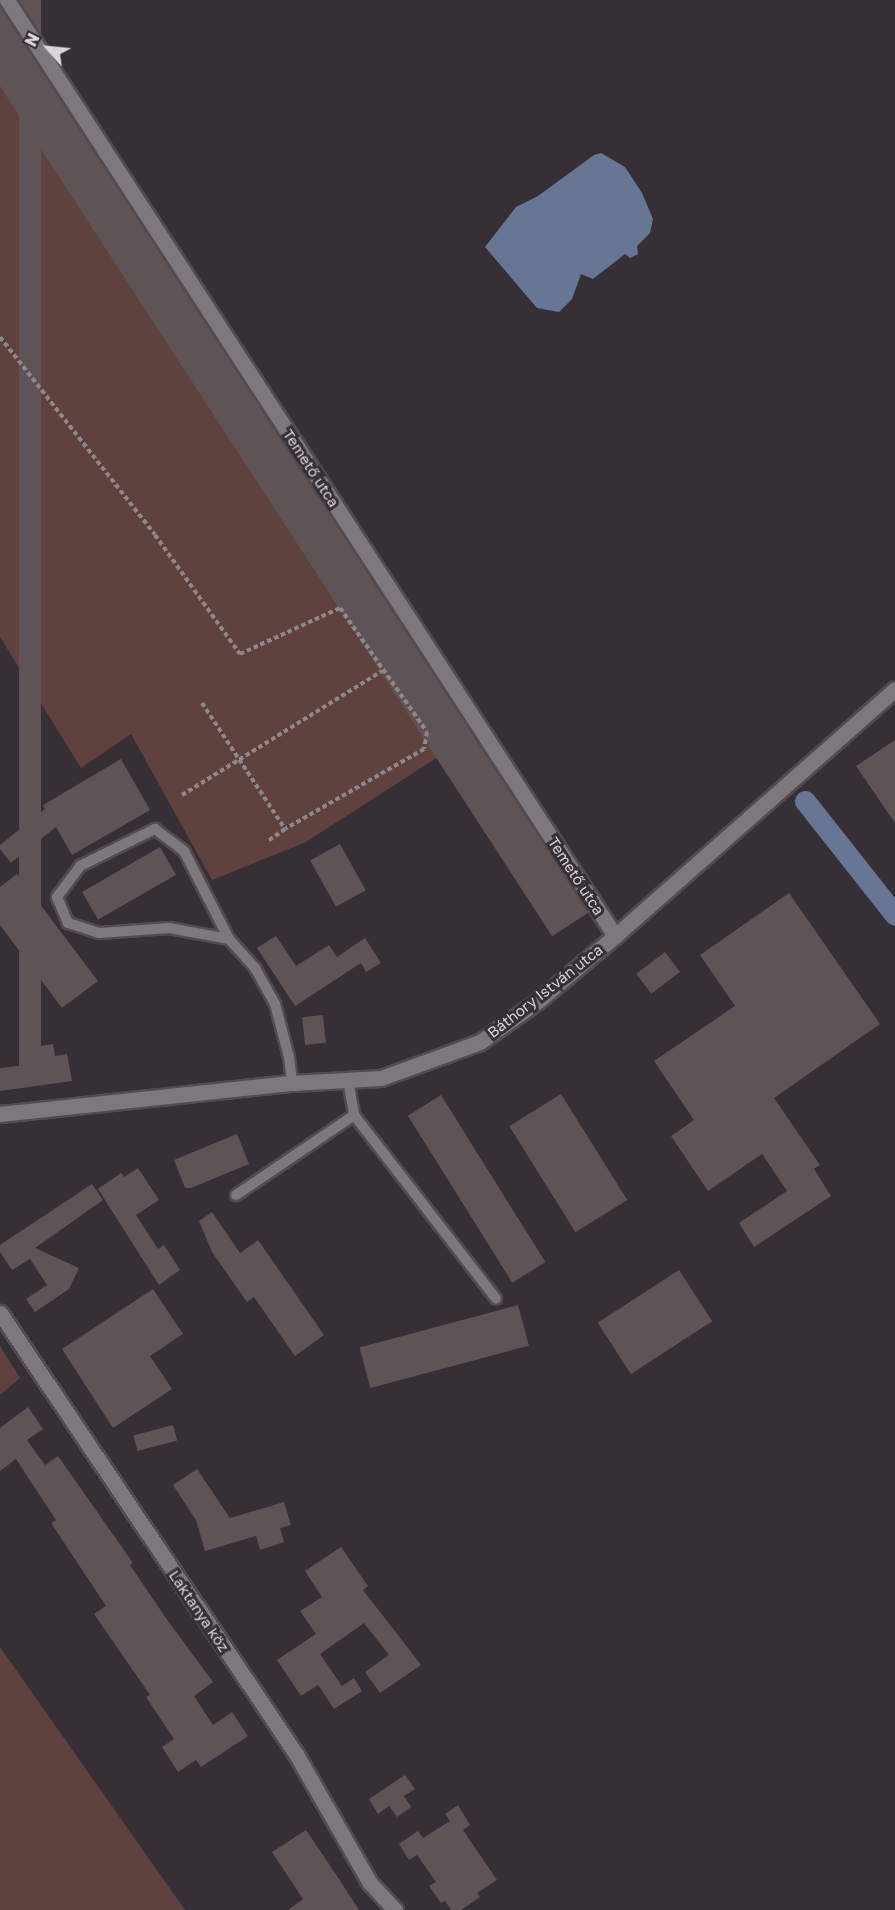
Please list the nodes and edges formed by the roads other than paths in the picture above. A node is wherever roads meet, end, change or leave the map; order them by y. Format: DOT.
graph roads {
  1 [pos="7,0"];
  2 [pos="895,688"];
  3 [pos="615,936"];
  4 [pos="229,939"];
  5 [pos="348,1080"];
  6 [pos="292,1083"];
  7 [pos="0,1114"];
  8 [pos="354,1115"];
  9 [pos="236,1195"];
  10 [pos="496,1299"];
  11 [pos="0,1314"];
  12 [pos="395,1910"];
  1 -- 3 [label="street, Temető utca"];
  2 -- 3 [label="street, Báthory István utca"];
  3 -- 5 [label="street, Báthory István utca"];
  4 -- 4 [label="lane"];
  4 -- 6 [label="lane"];
  5 -- 6 [label="street, Báthory István utca"];
  5 -- 8 [label="lane"];
  6 -- 7 [label="street, Báthory István utca"];
  8 -- 9 [label="lane"];
  8 -- 10 [label="lane"];
  11 -- 12 [label="street, Laktanya köz"];
}
